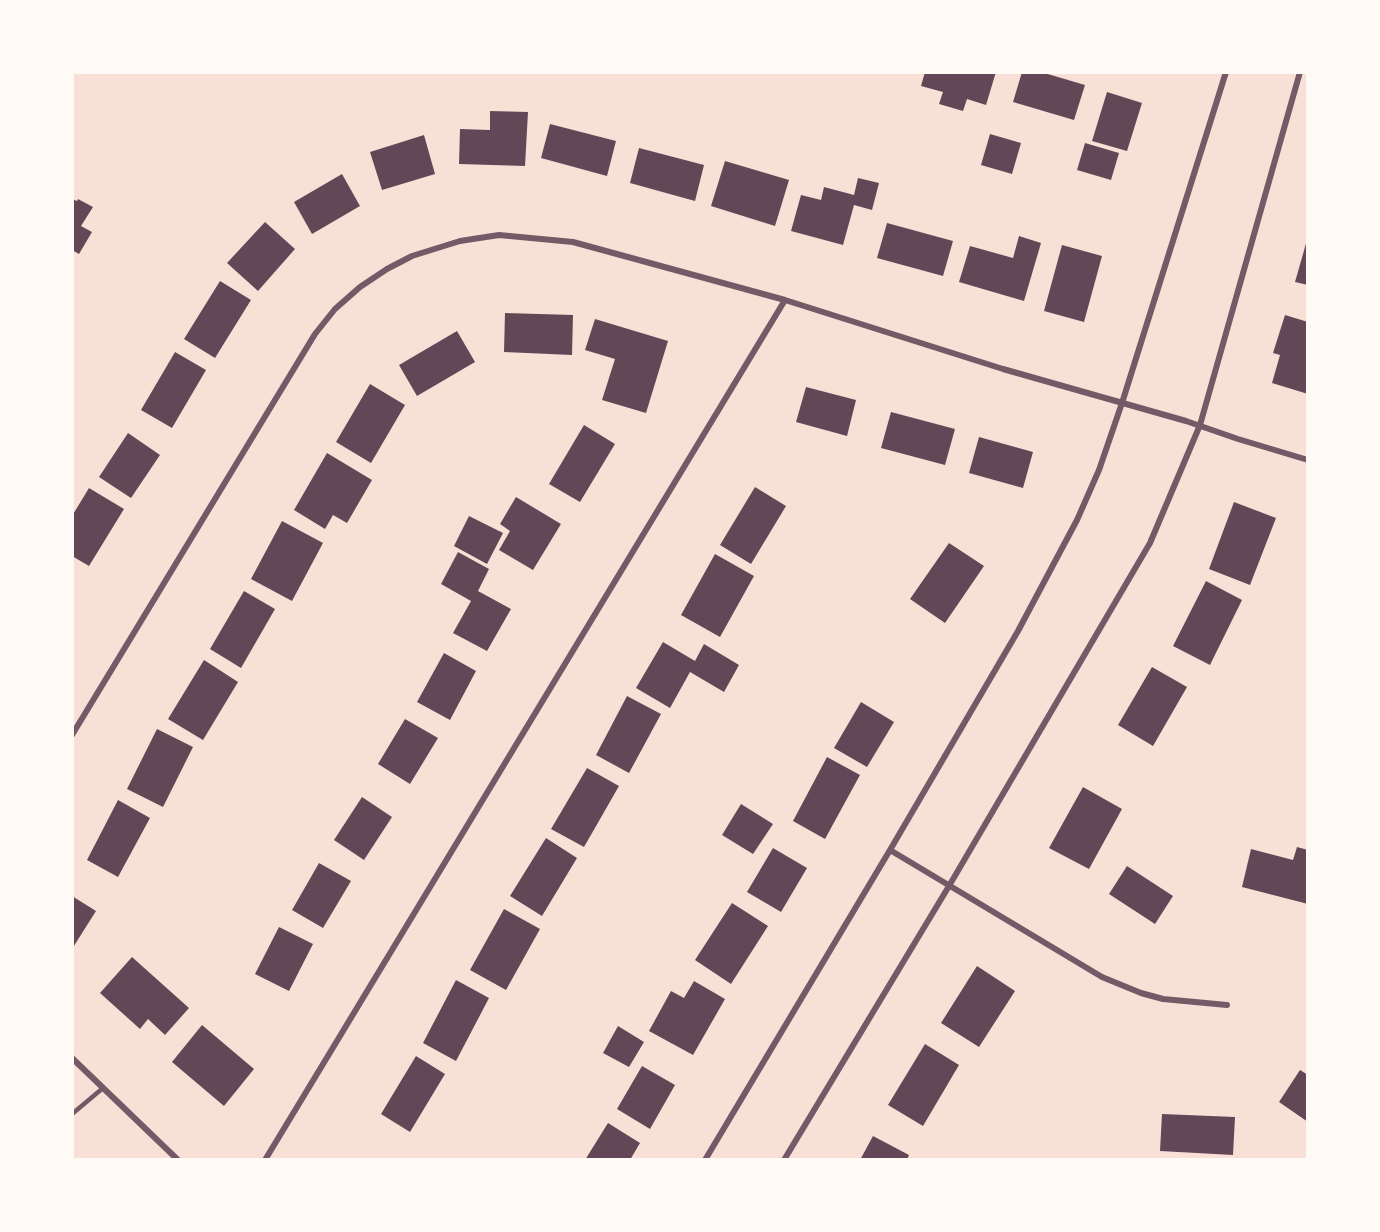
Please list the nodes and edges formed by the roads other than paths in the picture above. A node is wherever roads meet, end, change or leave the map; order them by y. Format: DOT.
graph roads {
  1 [pos="1226,72"];
  2 [pos="1300,72"];
  3 [pos="785,300"];
  4 [pos="1122,403"];
  5 [pos="1200,425"];
  6 [pos="1308,460"];
  7 [pos="72,735"];
  8 [pos="890,850"];
  9 [pos="949,886"];
  10 [pos="1227,1005"];
  11 [pos="72,1058"];
  12 [pos="103,1088"];
  13 [pos="72,1114"];
  14 [pos="177,1160"];
  15 [pos="265,1160"];
  16 [pos="705,1160"];
  17 [pos="784,1160"];
  1 -- 4 [label="street"];
  2 -- 5 [label="street"];
  3 -- 4 [label="street"];
  3 -- 7 [label="street"];
  3 -- 15 [label="street"];
  4 -- 5 [label="street"];
  4 -- 8 [label="street"];
  5 -- 6 [label="street"];
  5 -- 9 [label="street"];
  8 -- 9 [label="street"];
  8 -- 16 [label="street"];
  9 -- 10 [label="street"];
  9 -- 17 [label="street"];
  11 -- 12 [label="street"];
  12 -- 13 [label="lane"];
  12 -- 14 [label="street"];
}
